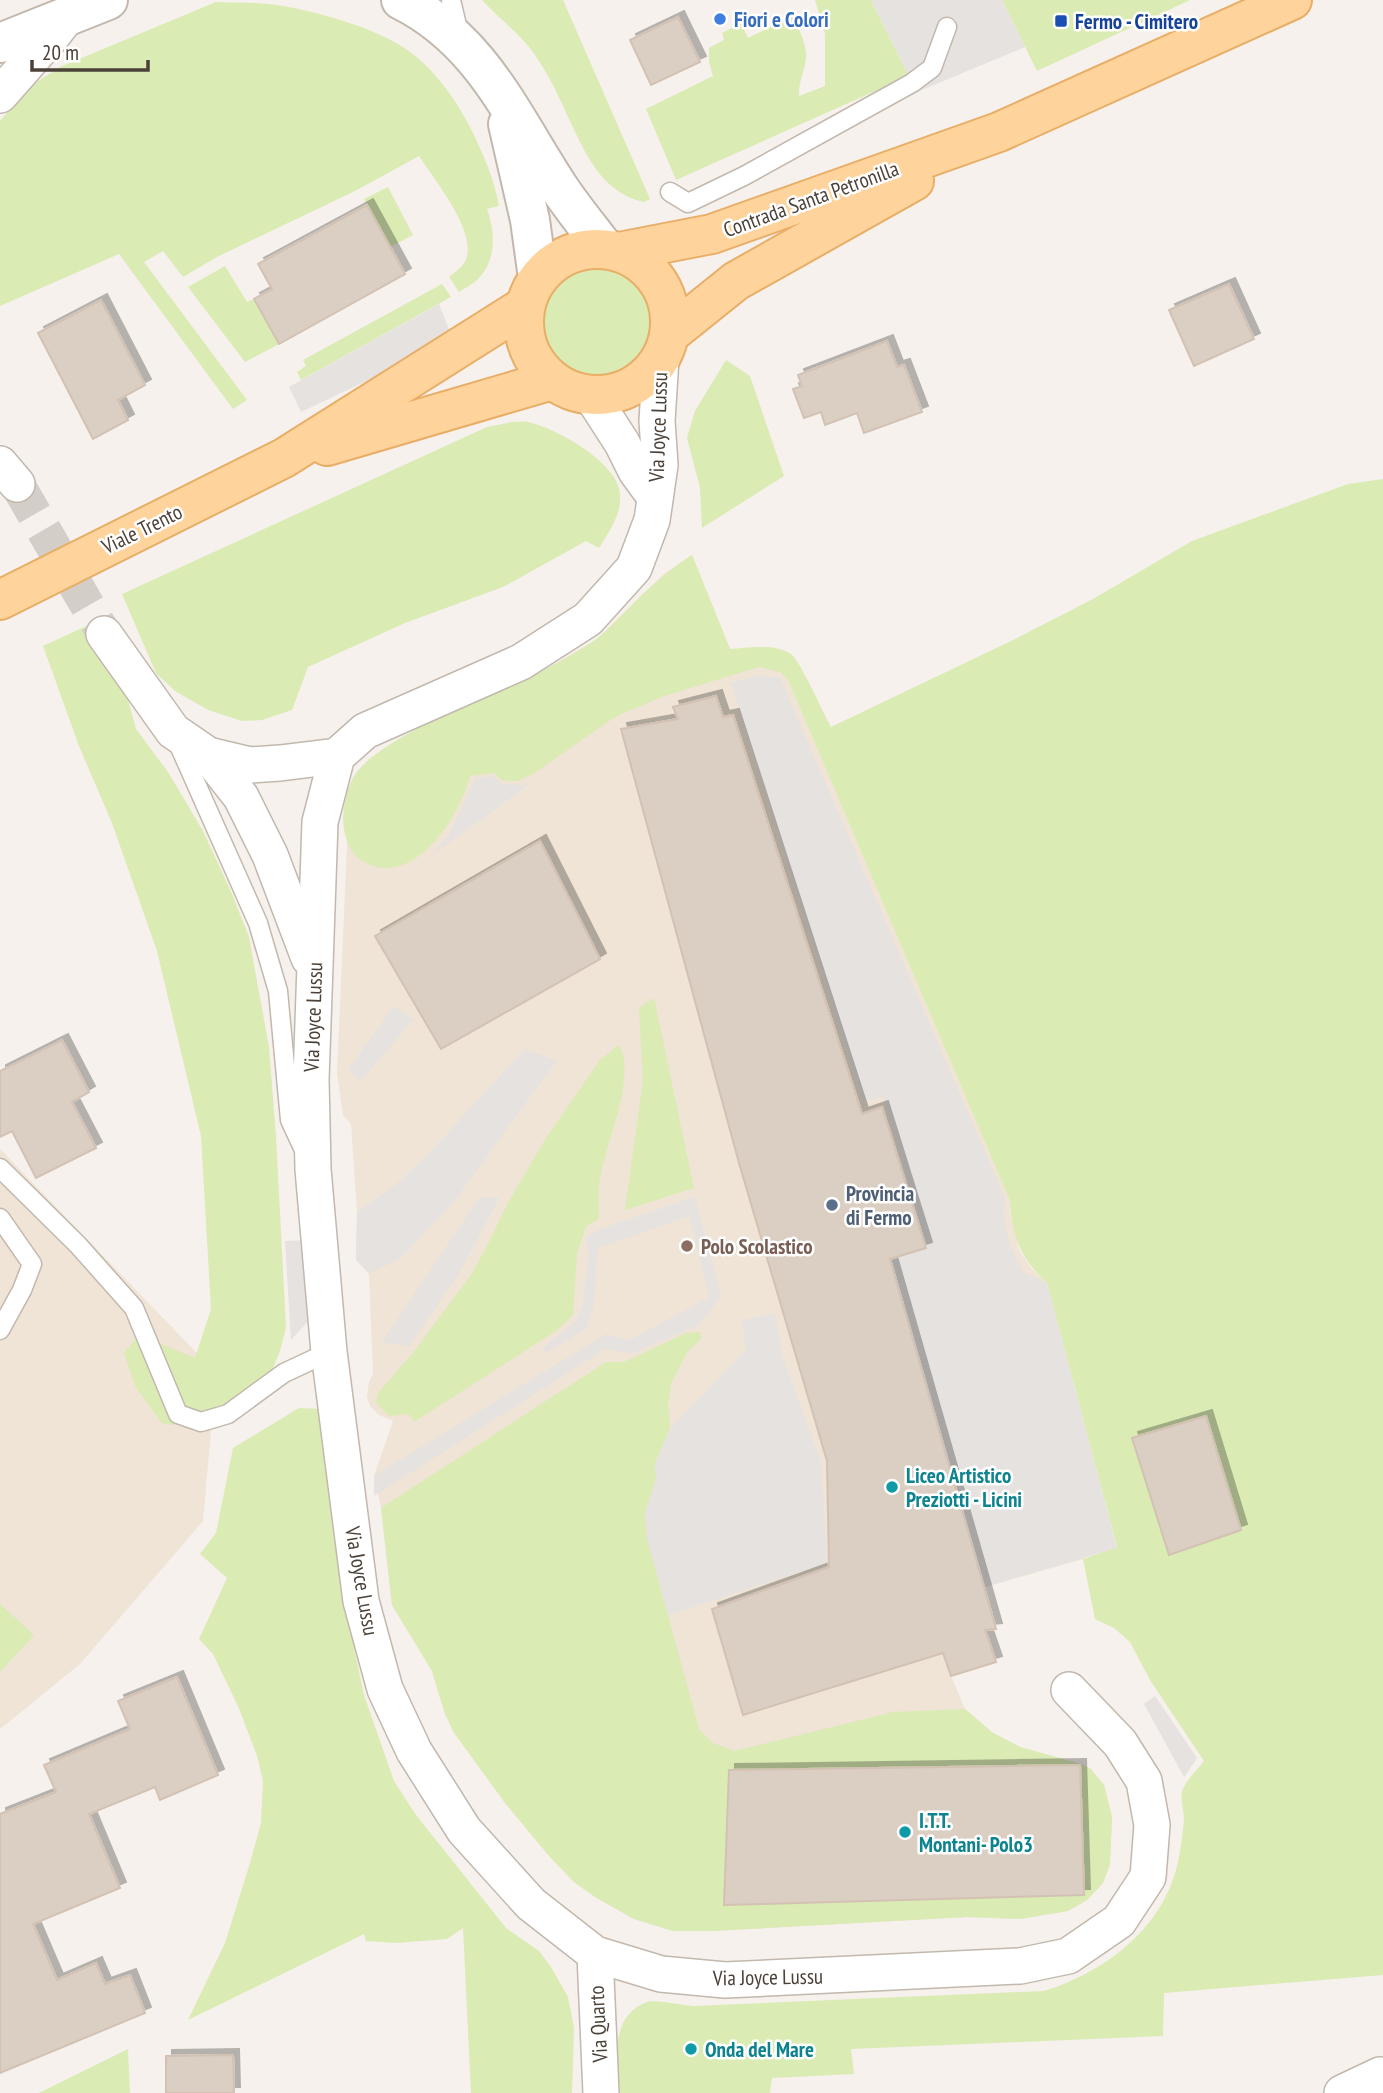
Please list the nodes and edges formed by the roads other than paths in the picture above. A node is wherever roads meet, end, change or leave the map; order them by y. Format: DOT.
graph roads {
  1 [pos="107,0"];
  2 [pos="401,0"];
  3 [pos="451,0"];
  4 [pos="1292,0"];
  5 [pos="67,16"];
  6 [pos="947,27"];
  7 [pos="460,41"];
  8 [pos="0,43"];
  9 [pos="501,91"];
  10 [pos="0,95"];
  11 [pos="999,132"];
  12 [pos="670,192"];
  13 [pos="612,250"];
  14 [pos="532,292"];
  15 [pos="666,346"];
  16 [pos="552,380"];
  17 [pos="591,395"];
  18 [pos="284,458"];
  19 [pos="655,497"];
  20 [pos="0,600"];
  21 [pos="104,634"];
  22 [pos="173,731"];
  23 [pos="208,755"];
  24 [pos="337,756"];
  25 [pos="314,971"];
  26 [pos="0,1168"];
  27 [pos="313,1169"];
  28 [pos="0,1218"];
  29 [pos="0,1330"];
  30 [pos="329,1352"];
  31 [pos="1069,1690"];
  32 [pos="595,1954"];
  33 [pos="1380,2075"];
  34 [pos="601,2093"];
  35 [pos="1342,2093"];
  1 -- 5 [label="street"];
  2 -- 7 [label="street"];
  3 -- 7 [label="lane"];
  4 -- 11 [label="main road, Contrada Santa Petronilla"];
  5 -- 8 [label="street"];
  5 -- 10 [label="street"];
  6 -- 12 [label="lane"];
  7 -- 9 [label="street"];
  9 -- 13 [label="street"];
  9 -- 14 [label="street"];
  11 -- 13 [label="main road, Contrada Santa Petronilla"];
  11 -- 15 [label="main road, Contrada Santa Petronilla"];
  13 -- 14 [label="main road, Viale Trento"];
  13 -- 15 [label="main road"];
  14 -- 16 [label="main road"];
  14 -- 18 [label="main road, Viale Trento"];
  15 -- 17 [label="main road"];
  15 -- 19 [label="street, Via Joyce Lussu"];
  16 -- 17 [label="main road"];
  16 -- 18 [label="main road, Viale Trento"];
  17 -- 19 [label="street, Via Joyce Lussu"];
  18 -- 20 [label="main road, Viale Trento"];
  19 -- 24 [label="street, Via Joyce Lussu"];
  21 -- 22 [label="street"];
  22 -- 23 [label="street"];
  22 -- 27 [label="lane"];
  23 -- 24 [label="street"];
  23 -- 25 [label="street"];
  24 -- 25 [label="street, Via Joyce Lussu"];
  25 -- 27 [label="street, Via Joyce Lussu"];
  26 -- 30 [label="lane"];
  27 -- 30 [label="street, Via Joyce Lussu"];
  28 -- 29 [label="lane"];
  30 -- 32 [label="street, Via Joyce Lussu"];
  31 -- 32 [label="street, Via Joyce Lussu"];
  32 -- 34 [label="street, Via Quarto"];
  33 -- 35 [label="street"];
}
